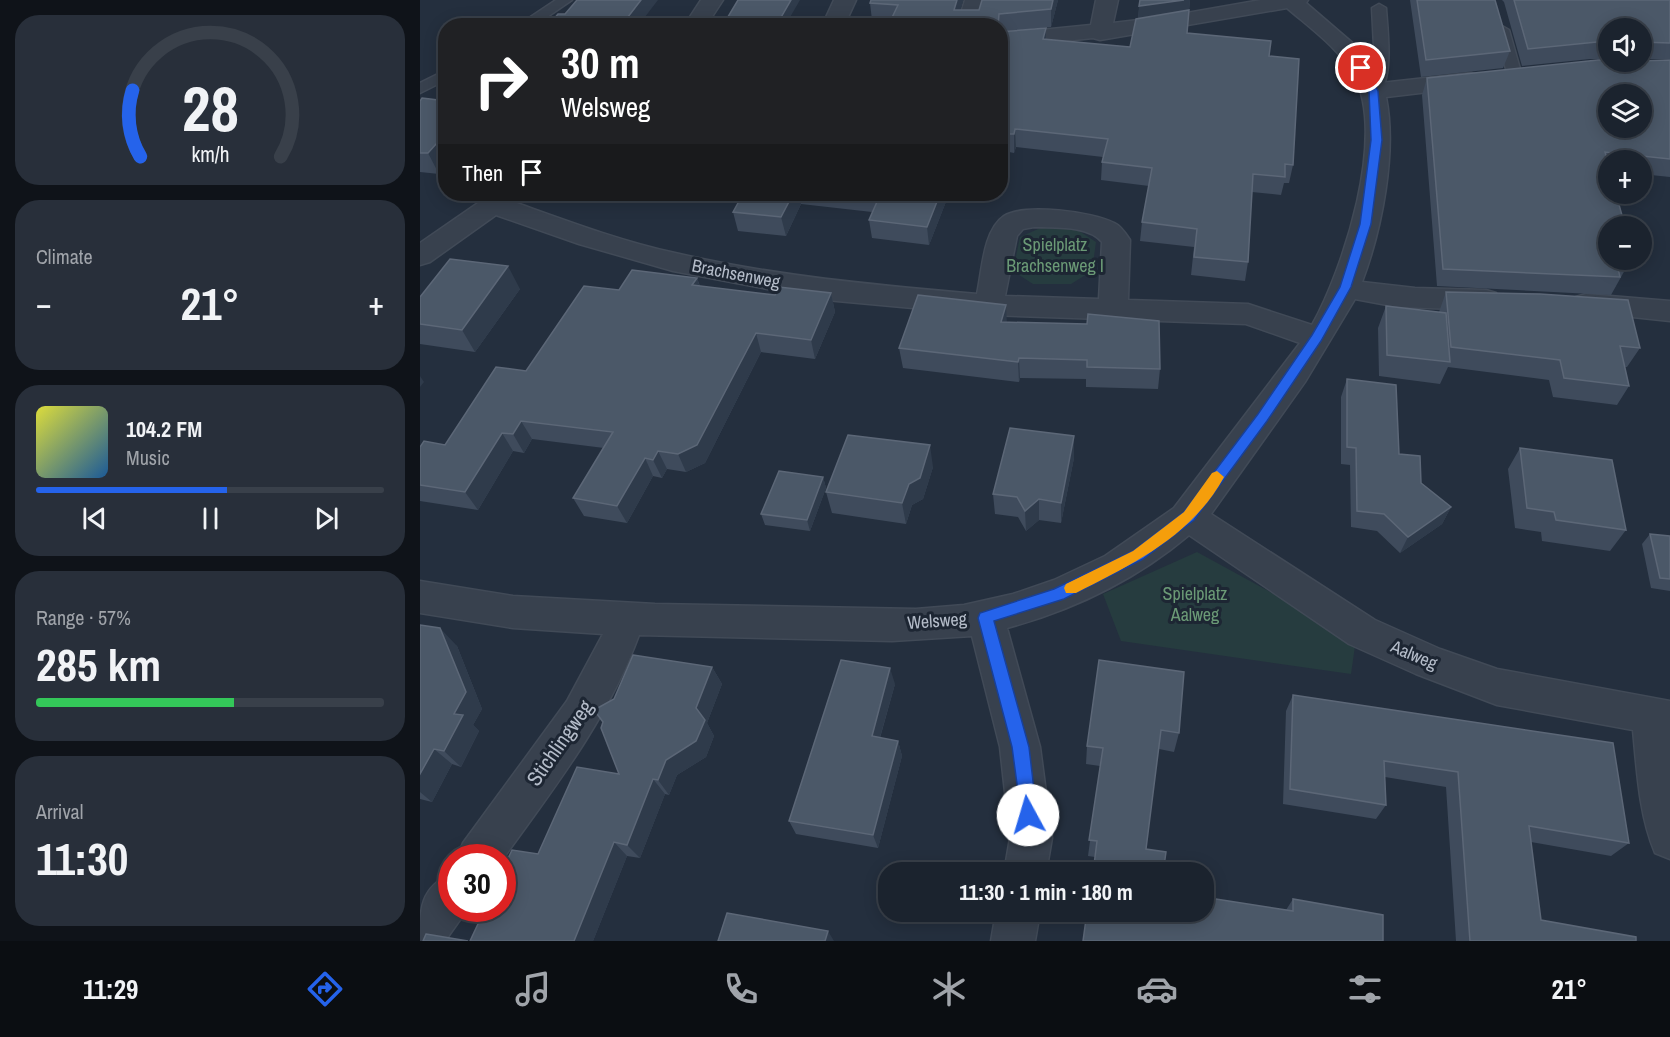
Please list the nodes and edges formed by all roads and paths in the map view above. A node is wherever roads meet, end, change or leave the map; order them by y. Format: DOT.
graph roads {
  1 [pos="565,0"];
  2 [pos="712,0"];
  3 [pos="845,0"];
  4 [pos="976,0"];
  5 [pos="1107,0"];
  6 [pos="1294,1"];
  7 [pos="1235,6"];
  8 [pos="1379,8"];
  9 [pos="1498,15"];
  10 [pos="537,18"];
  11 [pos="700,18"];
  12 [pos="836,18"];
  13 [pos="970,18"];
  14 [pos="1100,33"];
  15 [pos="1008,40"];
  16 [pos="1526,75"];
  17 [pos="438,79"];
  18 [pos="420,89"];
  19 [pos="1373,91"];
  20 [pos="497,201"];
  21 [pos="505,201"];
  22 [pos="420,256"];
  23 [pos="1346,287"];
  24 [pos="1512,300"];
  25 [pos="1557,303"];
  26 [pos="989,305"];
  27 [pos="1113,309"];
  28 [pos="1670,311"];
  29 [pos="1317,338"];
  30 [pos="1189,516"];
  31 [pos="420,597"];
  32 [pos="986,618"];
  33 [pos="627,619"];
  34 [pos="1660,717"];
  35 [pos="1670,838"];
  36 [pos="488,844"];
  37 [pos="1027,862"];
  38 [pos="438,914"];
  39 [pos="1016,922"];
  40 [pos="420,938"];
  41 [pos="1013,941"];
  1 -- 10 [label="lane"];
  2 -- 11 [label="street"];
  3 -- 12 [label="street"];
  4 -- 13 [label="street"];
  5 -- 14 [label="street"];
  6 -- 7 [label="street"];
  6 -- 19 [label="street, Welsweg"];
  7 -- 14 [label="street"];
  8 -- 19 [label="lane"];
  9 -- 16 [label="lane"];
  14 -- 15 [label="street"];
  16 -- 19 [label="street"];
  17 -- 18 [label="lane"];
  19 -- 23 [label="street, Welsweg"];
  20 -- 22 [label="street"];
  21 -- 26 [label="street, Brachsenweg"];
  23 -- 24 [label="street"];
  23 -- 29 [label="street, Welsweg"];
  25 -- 28 [label="street"];
  26 -- 27 [label="street, Brachsenweg"];
  26 -- 27 [label="street"];
  27 -- 29 [label="street, Brachsenweg"];
  29 -- 30 [label="street, Welsweg"];
  30 -- 32 [label="street, Welsweg"];
  30 -- 34 [label="street, Aalweg"];
  31 -- 33 [label="street, Welsweg"];
  32 -- 33 [label="street, Welsweg"];
  32 -- 37 [label="street"];
  33 -- 36 [label="street, Stichlingweg"];
  34 -- 35 [label="street"];
  38 -- 40 [label="street"];
  39 -- 41 [label="street"];
}
